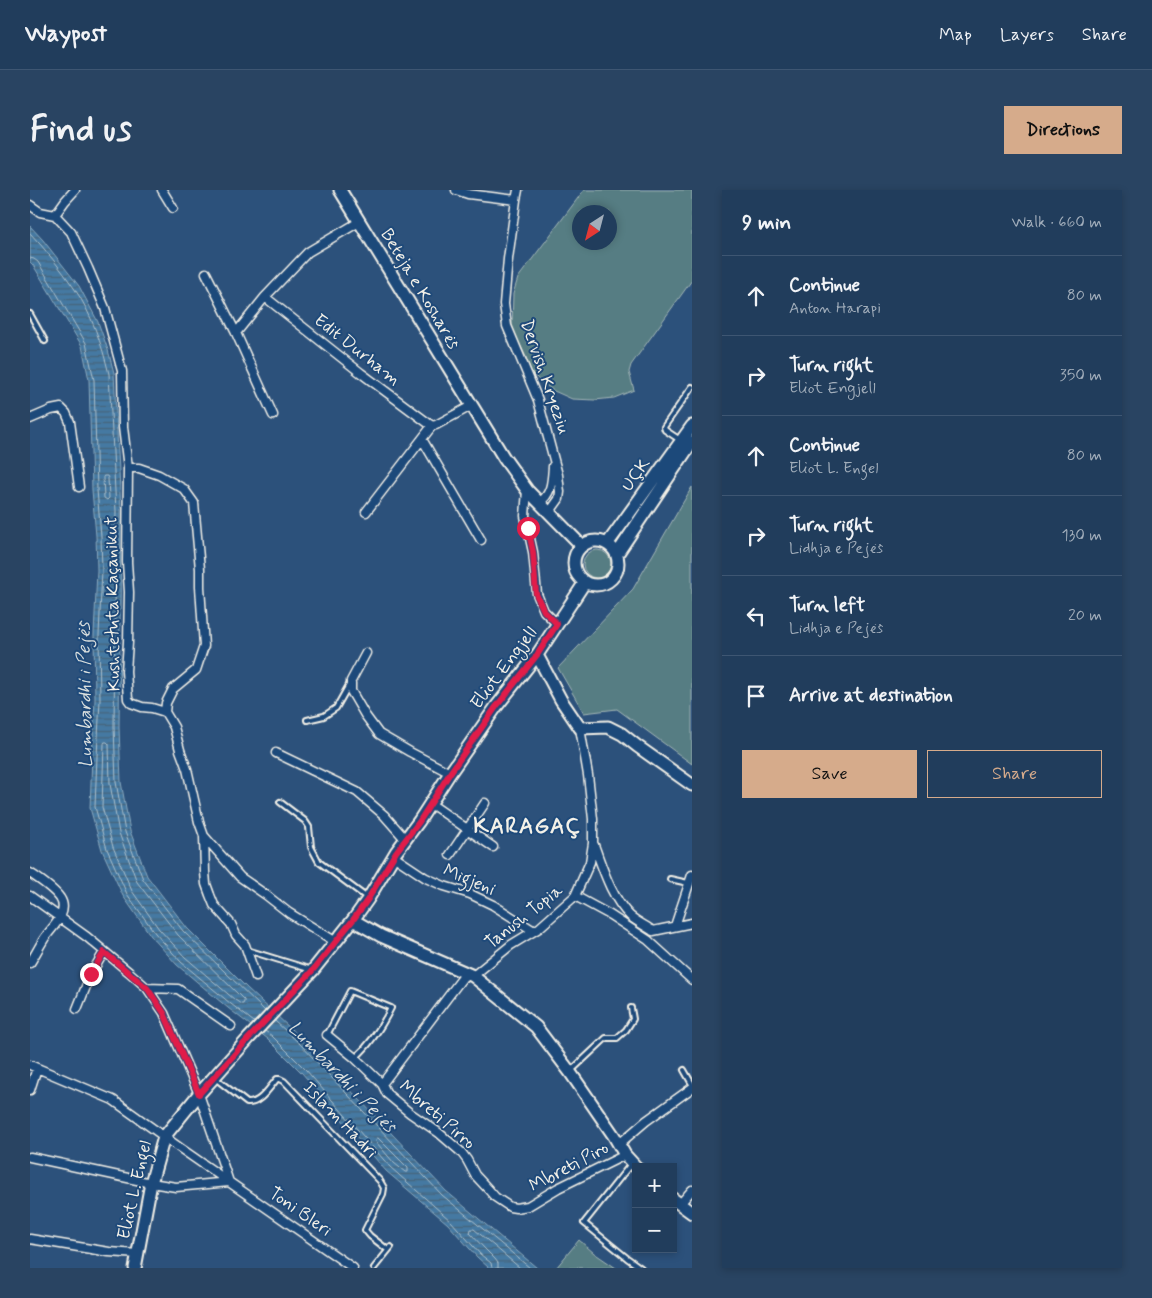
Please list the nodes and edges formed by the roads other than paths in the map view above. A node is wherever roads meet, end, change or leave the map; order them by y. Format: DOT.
graph roads {
  1 [pos="75,190"];
  2 [pos="162,190"];
  3 [pos="340,190"];
  4 [pos="456,190"];
  5 [pos="518,190"];
  6 [pos="516,200"];
  7 [pos="30,205"];
  8 [pos="173,208"];
  9 [pos="55,215"];
  10 [pos="359,222"];
  11 [pos="206,273"];
  12 [pos="265,297"];
  13 [pos="30,314"];
  14 [pos="236,333"];
  15 [pos="45,341"];
  16 [pos="692,387"];
  17 [pos="471,406"];
  18 [pos="273,415"];
  19 [pos="30,419"];
  20 [pos="432,426"];
  21 [pos="692,426"];
  22 [pos="422,439"];
  23 [pos="687,442"];
  24 [pos="554,457"];
  25 [pos="128,468"];
  26 [pos="79,487"];
  27 [pos="527,490"];
  28 [pos="539,503"];
  29 [pos="366,512"];
  30 [pos="549,513"];
  31 [pos="481,540"];
  32 [pos="608,544"];
  33 [pos="582,546"];
  34 [pos="617,554"];
  35 [pos="585,582"];
  36 [pos="557,624"];
  37 [pos="366,653"];
  38 [pos="537,655"];
  39 [pos="351,681"];
  40 [pos="165,712"];
  41 [pos="307,720"];
  42 [pos="580,728"];
  43 [pos="276,753"];
  44 [pos="450,773"];
  45 [pos="692,785"];
  46 [pos="280,802"];
  47 [pos="485,803"];
  48 [pos="430,804"];
  49 [pos="467,830"];
  50 [pos="204,836"];
  51 [pos="406,840"];
  52 [pos="593,843"];
  53 [pos="493,847"];
  54 [pos="450,855"];
  55 [pos="393,856"];
  56 [pos="30,872"];
  57 [pos="670,879"];
  58 [pos="690,879"];
  59 [pos="30,896"];
  60 [pos="576,896"];
  61 [pos="368,899"];
  62 [pos="61,918"];
  63 [pos="353,920"];
  64 [pos="636,920"];
  65 [pos="692,923"];
  66 [pos="675,926"];
  67 [pos="631,929"];
  68 [pos="534,931"];
  69 [pos="654,931"];
  70 [pos="648,940"];
  71 [pos="336,942"];
  72 [pos="247,950"];
  73 [pos="104,952"];
  74 [pos="30,963"];
  75 [pos="313,970"];
  76 [pos="470,974"];
  77 [pos="256,977"];
  78 [pos="692,980"];
  79 [pos="147,988"];
  80 [pos="631,1008"];
  81 [pos="77,1009"];
  82 [pos="275,1010"];
  83 [pos="231,1026"];
  84 [pos="327,1036"];
  85 [pos="355,1058"];
  86 [pos="33,1066"];
  87 [pos="684,1070"];
  88 [pos="570,1072"];
  89 [pos="213,1078"];
  90 [pos="382,1084"];
  91 [pos="692,1084"];
  92 [pos="692,1088"];
  93 [pos="30,1090"];
  94 [pos="199,1094"];
  95 [pos="164,1137"];
  96 [pos="618,1145"];
  97 [pos="30,1157"];
  98 [pos="631,1162"];
  99 [pos="229,1182"];
  100 [pos="151,1183"];
  101 [pos="692,1190"];
  102 [pos="677,1201"];
  103 [pos="677,1203"];
  104 [pos="528,1206"];
  105 [pos="692,1214"];
  106 [pos="30,1239"];
  107 [pos="138,1254"];
  108 [pos="135,1268"];
  109 [pos="353,1268"];
  110 [pos="374,1268"];
  111 [pos="641,1268"];
  1 -- 9 [label="street"];
  2 -- 8 [label="street"];
  3 -- 10 [label="main road, Beteja e Kosharës"];
  4 -- 6 [label="street"];
  5 -- 6 [label="street, Dervish Kryeziu"];
  6 -- 24 [label="street, Dervish Kryeziu"];
  7 -- 9 [label="street"];
  9 -- 25 [label="street, Kushtetuta Kaçanikut"];
  10 -- 12 [label="street"];
  10 -- 17 [label="main road, Beteja e Kosharës"];
  11 -- 14 [label="street"];
  12 -- 14 [label="street"];
  12 -- 20 [label="street, Edit Durham"];
  13 -- 15 [label="lane"];
  14 -- 18 [label="street"];
  16 -- 23 [label="lane"];
  17 -- 20 [label="street"];
  17 -- 27 [label="main road, Beteja e Kosharës"];
  19 -- 26 [label="street"];
  20 -- 22 [label="street"];
  21 -- 23 [label="main road, UÇK"];
  22 -- 29 [label="street"];
  22 -- 31 [label="street"];
  23 -- 32 [label="main road, UÇK"];
  23 -- 34 [label="main road, UÇK"];
  24 -- 28 [label="street, Dervish Kryeziu"];
  24 -- 30 [label="street, Dervish Kryeziu"];
  25 -- 40 [label="street, Kushtetuta Kaçanikut"];
  25 -- 40 [label="street"];
  27 -- 28 [label="main road"];
  27 -- 36 [label="street"];
  28 -- 30 [label="main road"];
  30 -- 33 [label="main road"];
  32 -- 33 [label="main road"];
  32 -- 34 [label="main road"];
  33 -- 35 [label="main road"];
  34 -- 35 [label="main road"];
  35 -- 36 [label="main road, Eliot Engjell"];
  36 -- 38 [label="main road, Eliot Engjell"];
  37 -- 39 [label="street"];
  38 -- 42 [label="main road"];
  38 -- 44 [label="main road, Eliot Engjell"];
  39 -- 41 [label="lane"];
  39 -- 44 [label="street"];
  40 -- 50 [label="street"];
  42 -- 45 [label="main road"];
  42 -- 52 [label="street, Tanush Topia"];
  43 -- 51 [label="street"];
  44 -- 48 [label="main road, Eliot Engjell"];
  46 -- 61 [label="lane"];
  47 -- 49 [label="street"];
  48 -- 49 [label="street"];
  48 -- 51 [label="main road, Eliot Engjell"];
  49 -- 53 [label="street"];
  49 -- 54 [label="street"];
  50 -- 71 [label="street"];
  50 -- 72 [label="street"];
  51 -- 55 [label="main road, Eliot Engjell"];
  52 -- 60 [label="street, Tanush Topia"];
  52 -- 64 [label="street"];
  55 -- 61 [label="main road, Eliot Engjell"];
  55 -- 68 [label="street, Migjeni"];
  56 -- 62 [label="street"];
  57 -- 58 [label="lane"];
  58 -- 66 [label="street"];
  59 -- 62 [label="street"];
  60 -- 67 [label="street"];
  60 -- 68 [label="street, Tanush Topia"];
  61 -- 63 [label="main road, Eliot Engjell"];
  62 -- 73 [label="street"];
  62 -- 74 [label="street"];
  63 -- 71 [label="main road, Eliot Engjell"];
  63 -- 76 [label="main road"];
  64 -- 67 [label="street"];
  64 -- 69 [label="street"];
  65 -- 66 [label="street"];
  66 -- 69 [label="street"];
  67 -- 70 [label="street"];
  68 -- 76 [label="street, Tanush Topia"];
  69 -- 70 [label="street"];
  70 -- 78 [label="street"];
  71 -- 75 [label="main road, Eliot Engjell"];
  72 -- 75 [label="lane"];
  72 -- 77 [label="street"];
  73 -- 79 [label="street"];
  73 -- 81 [label="street"];
  75 -- 82 [label="main road, Eliot Engjell"];
  76 -- 88 [label="main road"];
  76 -- 90 [label="street, Tanush Topia"];
  79 -- 83 [label="street"];
  79 -- 94 [label="street"];
  80 -- 88 [label="lane"];
  82 -- 89 [label="main road, Eliot L. Engel"];
  84 -- 85 [label="street, Mbreti Pirro"];
  84 -- 85 [label="lane"];
  85 -- 90 [label="street, Mbreti Pirro"];
  86 -- 93 [label="street"];
  86 -- 95 [label="street, Toni Bleri"];
  87 -- 91 [label="lane"];
  88 -- 96 [label="main road"];
  89 -- 94 [label="main road, Eliot L. Engel"];
  89 -- 110 [label="lane, Islam Hadri"];
  90 -- 104 [label="street, Mbreti Pirro"];
  92 -- 96 [label="street"];
  94 -- 95 [label="main road, Eliot L. Engel"];
  94 -- 99 [label="street"];
  95 -- 99 [label="street, Toni Bleri"];
  95 -- 100 [label="main road, Eliot L. Engel"];
  96 -- 98 [label="main road"];
  97 -- 100 [label="street"];
  98 -- 104 [label="street, Mbreti Piro"];
  98 -- 111 [label="lane"];
  99 -- 100 [label="street"];
  99 -- 109 [label="street, Toni Bleri"];
  100 -- 107 [label="main road, Eliot L. Engel"];
  101 -- 102 [label="street"];
  103 -- 105 [label="main road"];
  106 -- 107 [label="street"];
  107 -- 108 [label="main road, Eliot L. Engel"];
}
